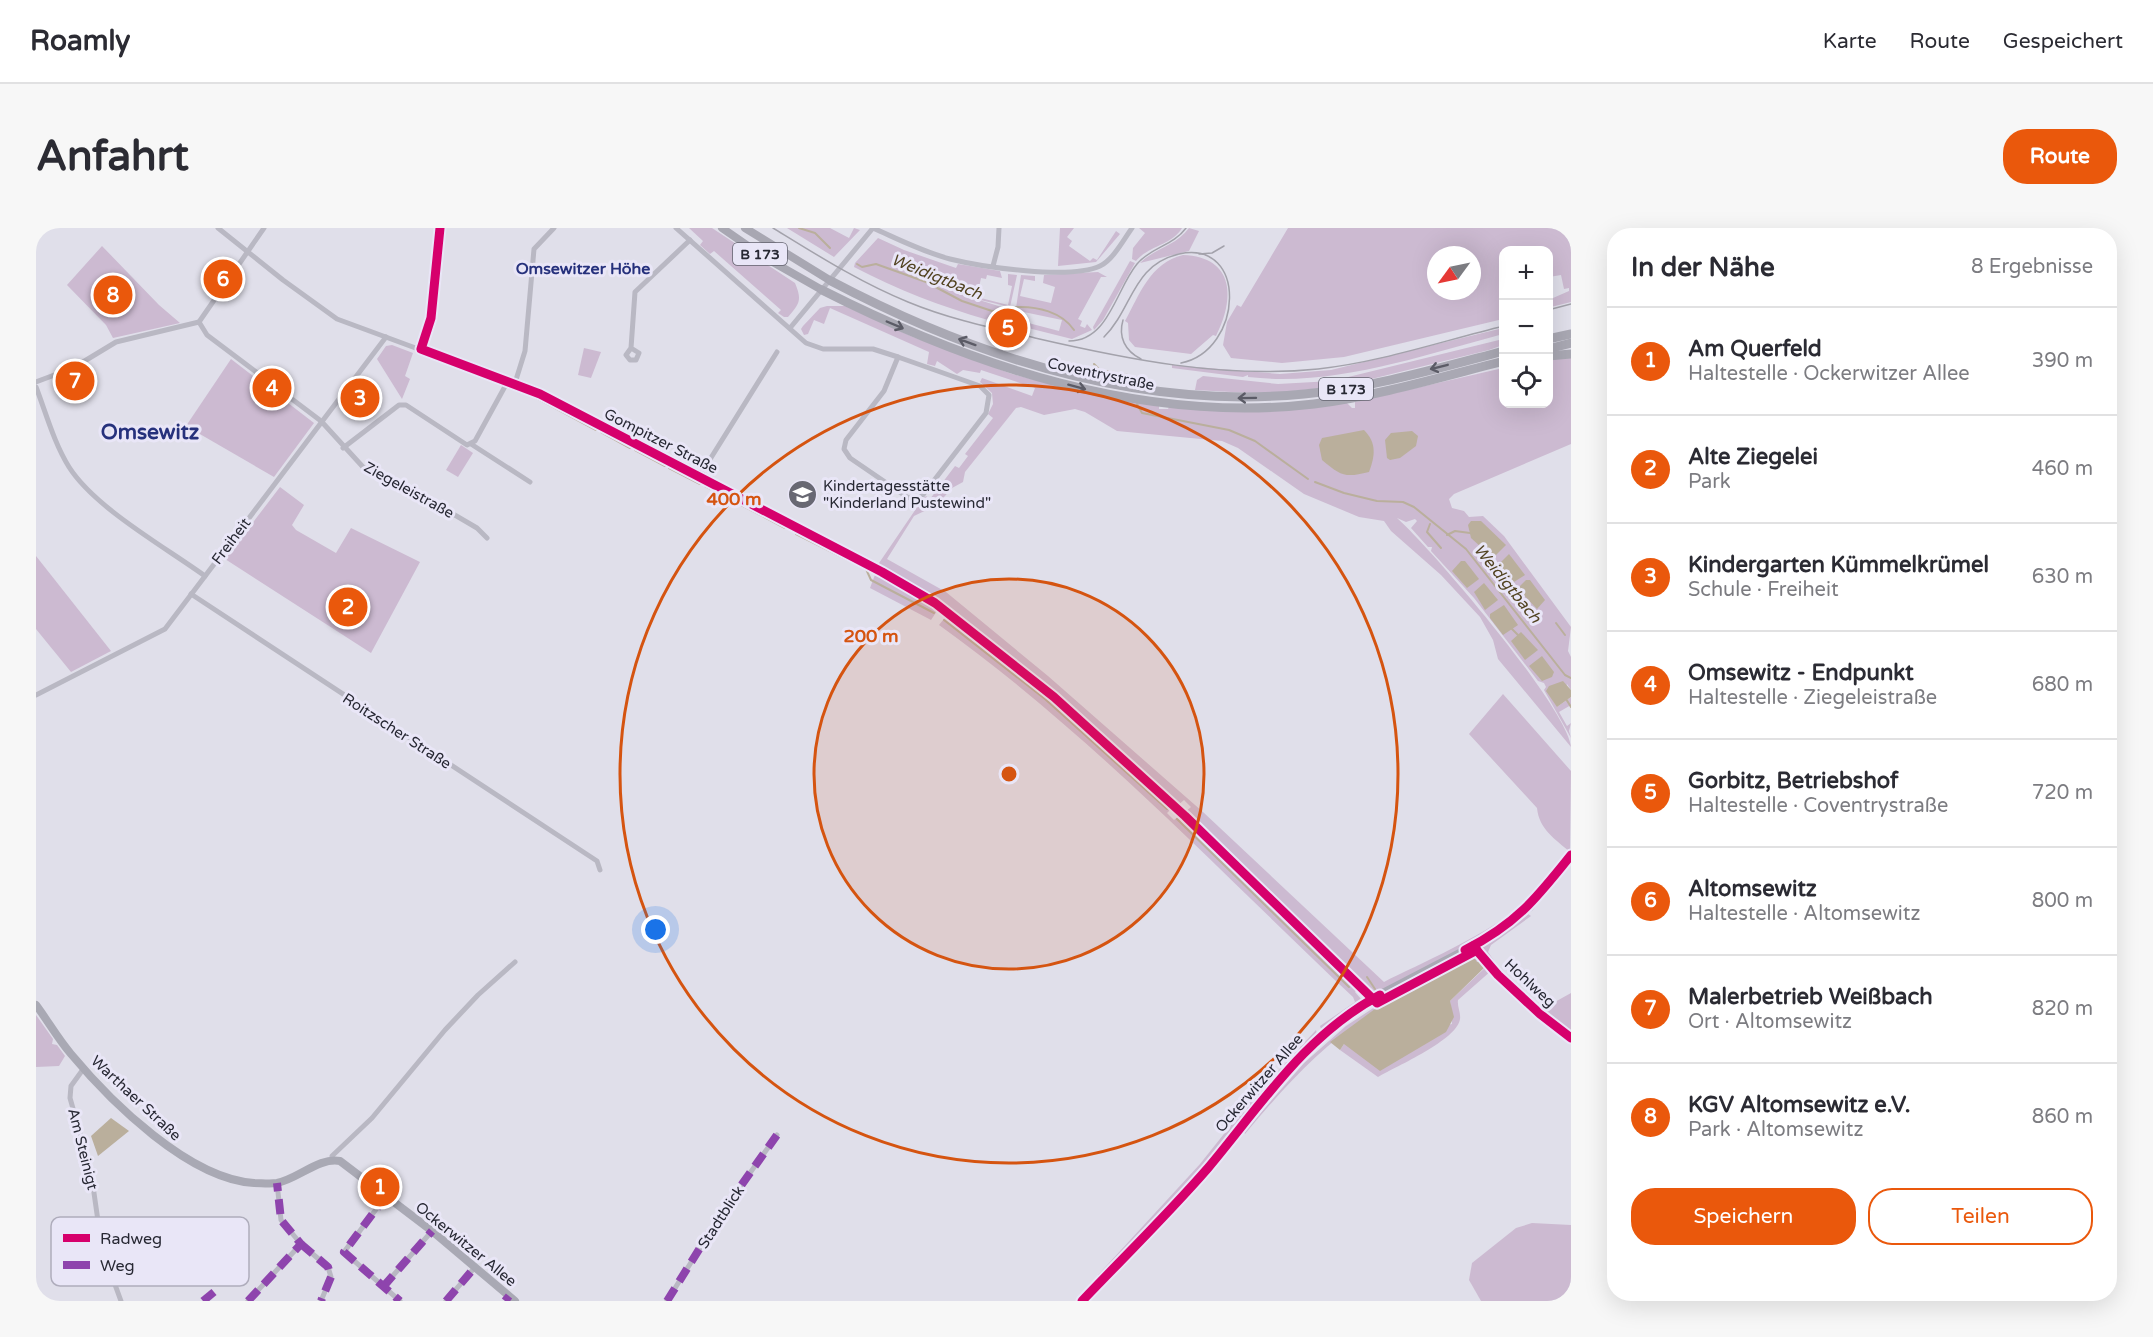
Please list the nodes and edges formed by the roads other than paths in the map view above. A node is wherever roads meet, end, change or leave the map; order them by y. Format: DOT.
graph roads {
  1 [pos="218,228"];
  2 [pos="264,228"];
  3 [pos="440,228"];
  4 [pos="554,228"];
  5 [pos="676,228"];
  6 [pos="722,228"];
  7 [pos="745,228"];
  8 [pos="873,228"];
  9 [pos="999,228"];
  10 [pos="1132,228"];
  11 [pos="690,240"];
  12 [pos="246,251"];
  13 [pos="993,266"];
  14 [pos="831,281"];
  15 [pos="822,290"];
  16 [pos="199,322"];
  17 [pos="790,328"];
  18 [pos="1571,334"];
  19 [pos="386,337"];
  20 [pos="1553,338"];
  21 [pos="1571,343"];
  22 [pos="631,348"];
  23 [pos="1553,348"];
  24 [pos="421,349"];
  25 [pos="777,351"];
  26 [pos="1499,352"];
  27 [pos="1571,354"];
  28 [pos="1553,356"];
  29 [pos="898,357"];
  30 [pos="1499,362"];
  31 [pos="508,381"];
  32 [pos="36,382"];
  33 [pos="515,383"];
  34 [pos="36,387"];
  35 [pos="321,421"];
  36 [pos="471,444"];
  37 [pos="344,448"];
  38 [pos="699,477"];
  39 [pos="530,482"];
  40 [pos="487,538"];
  41 [pos="882,572"];
  42 [pos="205,576"];
  43 [pos="191,594"];
  44 [pos="36,696"];
  45 [pos="1571,855"];
  46 [pos="600,870"];
  47 [pos="1473,946"];
  48 [pos="515,963"];
  49 [pos="36,1005"];
  50 [pos="1571,1038"];
  51 [pos="84,1068"];
  52 [pos="777,1135"];
  53 [pos="332,1160"];
  54 [pos="277,1183"];
  55 [pos="386,1196"];
  56 [pos="97,1217"];
  57 [pos="432,1231"];
  58 [pos="301,1244"];
  59 [pos="475,1267"];
  60 [pos="116,1286"];
  61 [pos="383,1287"];
  62 [pos="510,1299"];
  63 [pos="121,1301"];
  64 [pos="249,1301"];
  65 [pos="321,1301"];
  66 [pos="400,1301"];
  67 [pos="446,1301"];
  68 [pos="667,1301"];
  69 [pos="1082,1301"];
  1 -- 12 [label="street, Gompitzer Straße"];
  2 -- 12 [label="street"];
  3 -- 24 [label="street"];
  4 -- 33 [label="street"];
  5 -- 11 [label="street"];
  6 -- 15 [label="main road, Coventrystraße / B 173"];
  7 -- 14 [label="main road, Coventrystraße / B 173"];
  8 -- 13 [label="street"];
  8 -- 14 [label="street"];
  9 -- 13 [label="street"];
  10 -- 13 [label="street"];
  11 -- 17 [label="street"];
  11 -- 22 [label="street"];
  12 -- 16 [label="street"];
  12 -- 19 [label="street, Gompitzer Straße"];
  14 -- 15 [label="street"];
  26 -- 14 [label="highway, Coventrystraße / B 173, one-way"];
  15 -- 17 [label="street"];
  15 -- 30 [label="highway, Coventrystraße / B 173, one-way"];
  16 -- 32 [label="street"];
  16 -- 35 [label="street, Ziegeleistraße"];
  17 -- 29 [label="street"];
  18 -- 20 [label="highway"];
  19 -- 24 [label="street, Gompitzer Straße"];
  19 -- 35 [label="street, Freiheit"];
  21 -- 23 [label="highway"];
  24 -- 31 [label="street, Gompitzer Straße"];
  25 -- 38 [label="street"];
  27 -- 28 [label="highway"];
  29 -- 29 [label="street"];
  31 -- 33 [label="street, Gompitzer Straße"];
  31 -- 36 [label="street"];
  33 -- 38 [label="street, Gompitzer Straße"];
  34 -- 42 [label="street"];
  35 -- 37 [label="street, Ziegeleistraße"];
  35 -- 42 [label="street, Freiheit"];
  36 -- 37 [label="street"];
  36 -- 39 [label="street"];
  37 -- 40 [label="street, Ziegeleistraße"];
  38 -- 41 [label="street, Gompitzer Straße"];
  42 -- 43 [label="street, Freiheit"];
  43 -- 44 [label="street, Freiheit"];
  43 -- 46 [label="street, Roitzscher Straße"];
  45 -- 47 [label="street, Ockerwitzer Allee"];
  47 -- 50 [label="street, Hohlweg"];
  47 -- 69 [label="street, Ockerwitzer Allee"];
  48 -- 53 [label="street"];
  49 -- 51 [label="street, Warthaer Straße"];
  51 -- 54 [label="street, Warthaer Straße"];
  51 -- 56 [label="street, Am Steinigt"];
  52 -- 68 [label="street, Stadtblick"];
  53 -- 54 [label="street"];
  53 -- 55 [label="street, Ockerwitzer Allee"];
  54 -- 58 [label="street"];
  55 -- 57 [label="street, Ockerwitzer Allee"];
  55 -- 61 [label="street"];
  57 -- 59 [label="street, Ockerwitzer Allee"];
  57 -- 61 [label="street"];
  58 -- 64 [label="street"];
  58 -- 65 [label="street"];
  59 -- 62 [label="street, Ockerwitzer Allee"];
  59 -- 67 [label="street"];
  60 -- 63 [label="street, Am Steinigt"];
  61 -- 66 [label="street"];
}
